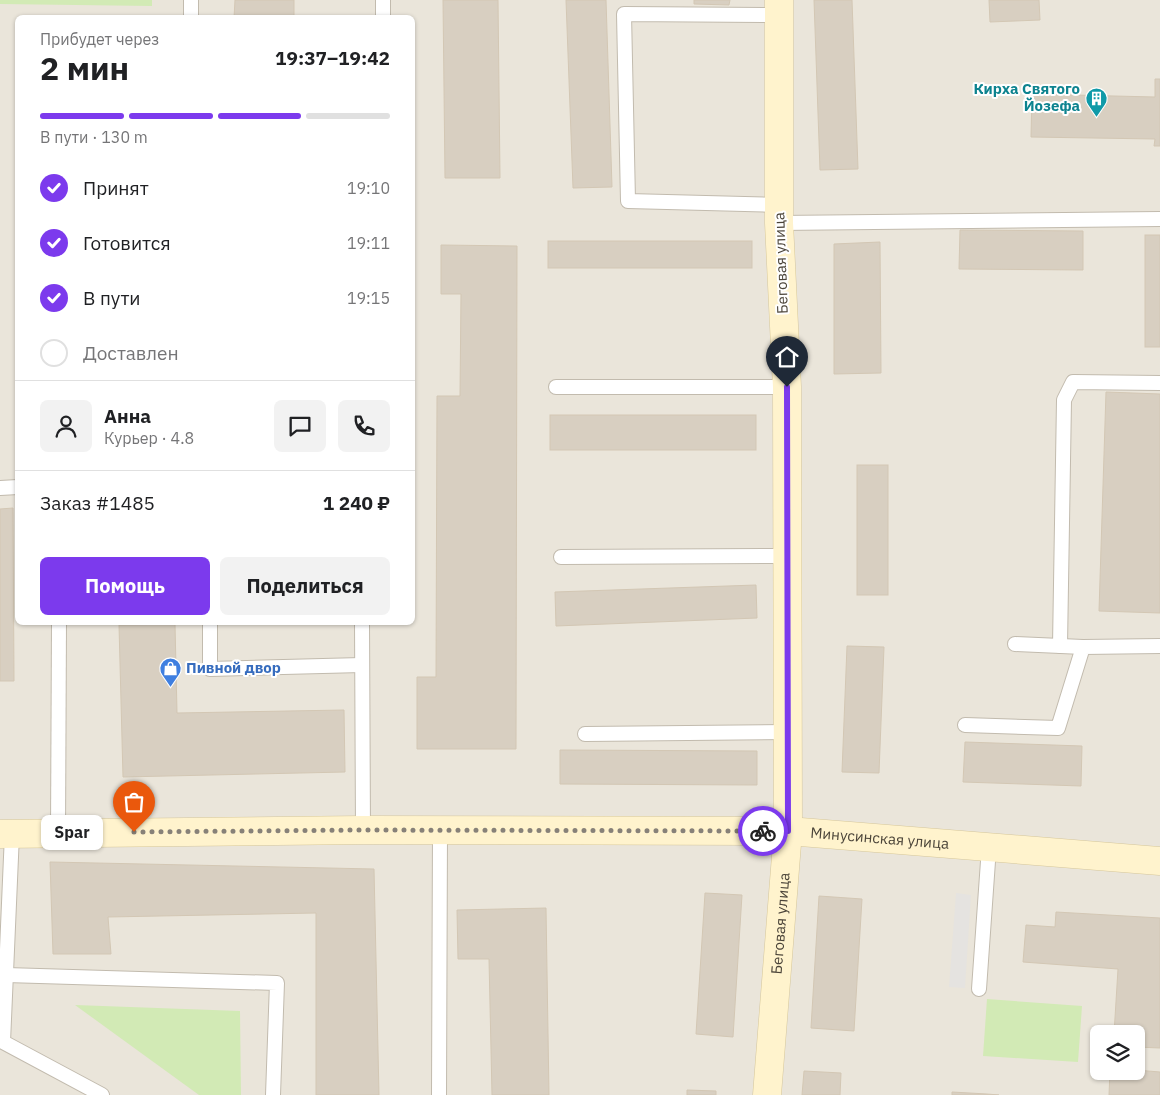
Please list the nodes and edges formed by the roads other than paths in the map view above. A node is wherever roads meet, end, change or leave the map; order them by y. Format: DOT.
graph roads {
  1 [pos="191,0"];
  2 [pos="383,0"];
  3 [pos="779,8"];
  4 [pos="191,15"];
  5 [pos="383,15"];
  6 [pos="779,214"];
  7 [pos="1160,219"];
  8 [pos="1160,383"];
  9 [pos="556,387"];
  10 [pos="787,387"];
  11 [pos="15,487"];
  12 [pos="0,488"];
  13 [pos="787,556"];
  14 [pos="561,557"];
  15 [pos="58,625"];
  16 [pos="210,625"];
  17 [pos="362,625"];
  18 [pos="1014,644"];
  19 [pos="1060,646"];
  20 [pos="1160,646"];
  21 [pos="1083,647"];
  22 [pos="362,665"];
  23 [pos="965,726"];
  24 [pos="788,732"];
  25 [pos="585,734"];
  26 [pos="363,830"];
  27 [pos="440,831"];
  28 [pos="788,831"];
  29 [pos="58,833"];
  30 [pos="6,834"];
  31 [pos="988,847"];
  32 [pos="1160,861"];
  33 [pos="6,975"];
  34 [pos="979,989"];
  35 [pos="102,1095"];
  36 [pos="274,1095"];
  37 [pos="439,1095"];
  38 [pos="768,1095"];
  1 -- 4 [label="lane"];
  2 -- 5 [label="lane"];
  3 -- 6 [label="street, Беговая улица"];
  3 -- 6 [label="lane"];
  6 -- 7 [label="lane"];
  6 -- 10 [label="street, Беговая улица"];
  8 -- 19 [label="lane"];
  9 -- 10 [label="lane"];
  10 -- 13 [label="street, Беговая улица"];
  11 -- 12 [label="lane"];
  13 -- 14 [label="lane"];
  13 -- 24 [label="street, Беговая улица"];
  15 -- 29 [label="lane"];
  16 -- 22 [label="lane"];
  17 -- 22 [label="lane"];
  18 -- 19 [label="lane"];
  19 -- 21 [label="lane"];
  20 -- 21 [label="lane"];
  21 -- 23 [label="lane"];
  22 -- 26 [label="lane"];
  24 -- 25 [label="lane"];
  24 -- 28 [label="street, Беговая улица"];
  26 -- 27 [label="street, Минусинская улица"];
  26 -- 29 [label="street, Минусинская улица"];
  27 -- 28 [label="street, Минусинская улица"];
  27 -- 37 [label="lane"];
  28 -- 31 [label="street, Минусинская улица"];
  28 -- 38 [label="street, Беговая улица"];
  29 -- 30 [label="street, Минусинская улица"];
  30 -- 33 [label="lane"];
  31 -- 32 [label="street, Минусинская улица"];
  31 -- 34 [label="lane"];
  33 -- 35 [label="lane"];
  33 -- 36 [label="lane"];
}
